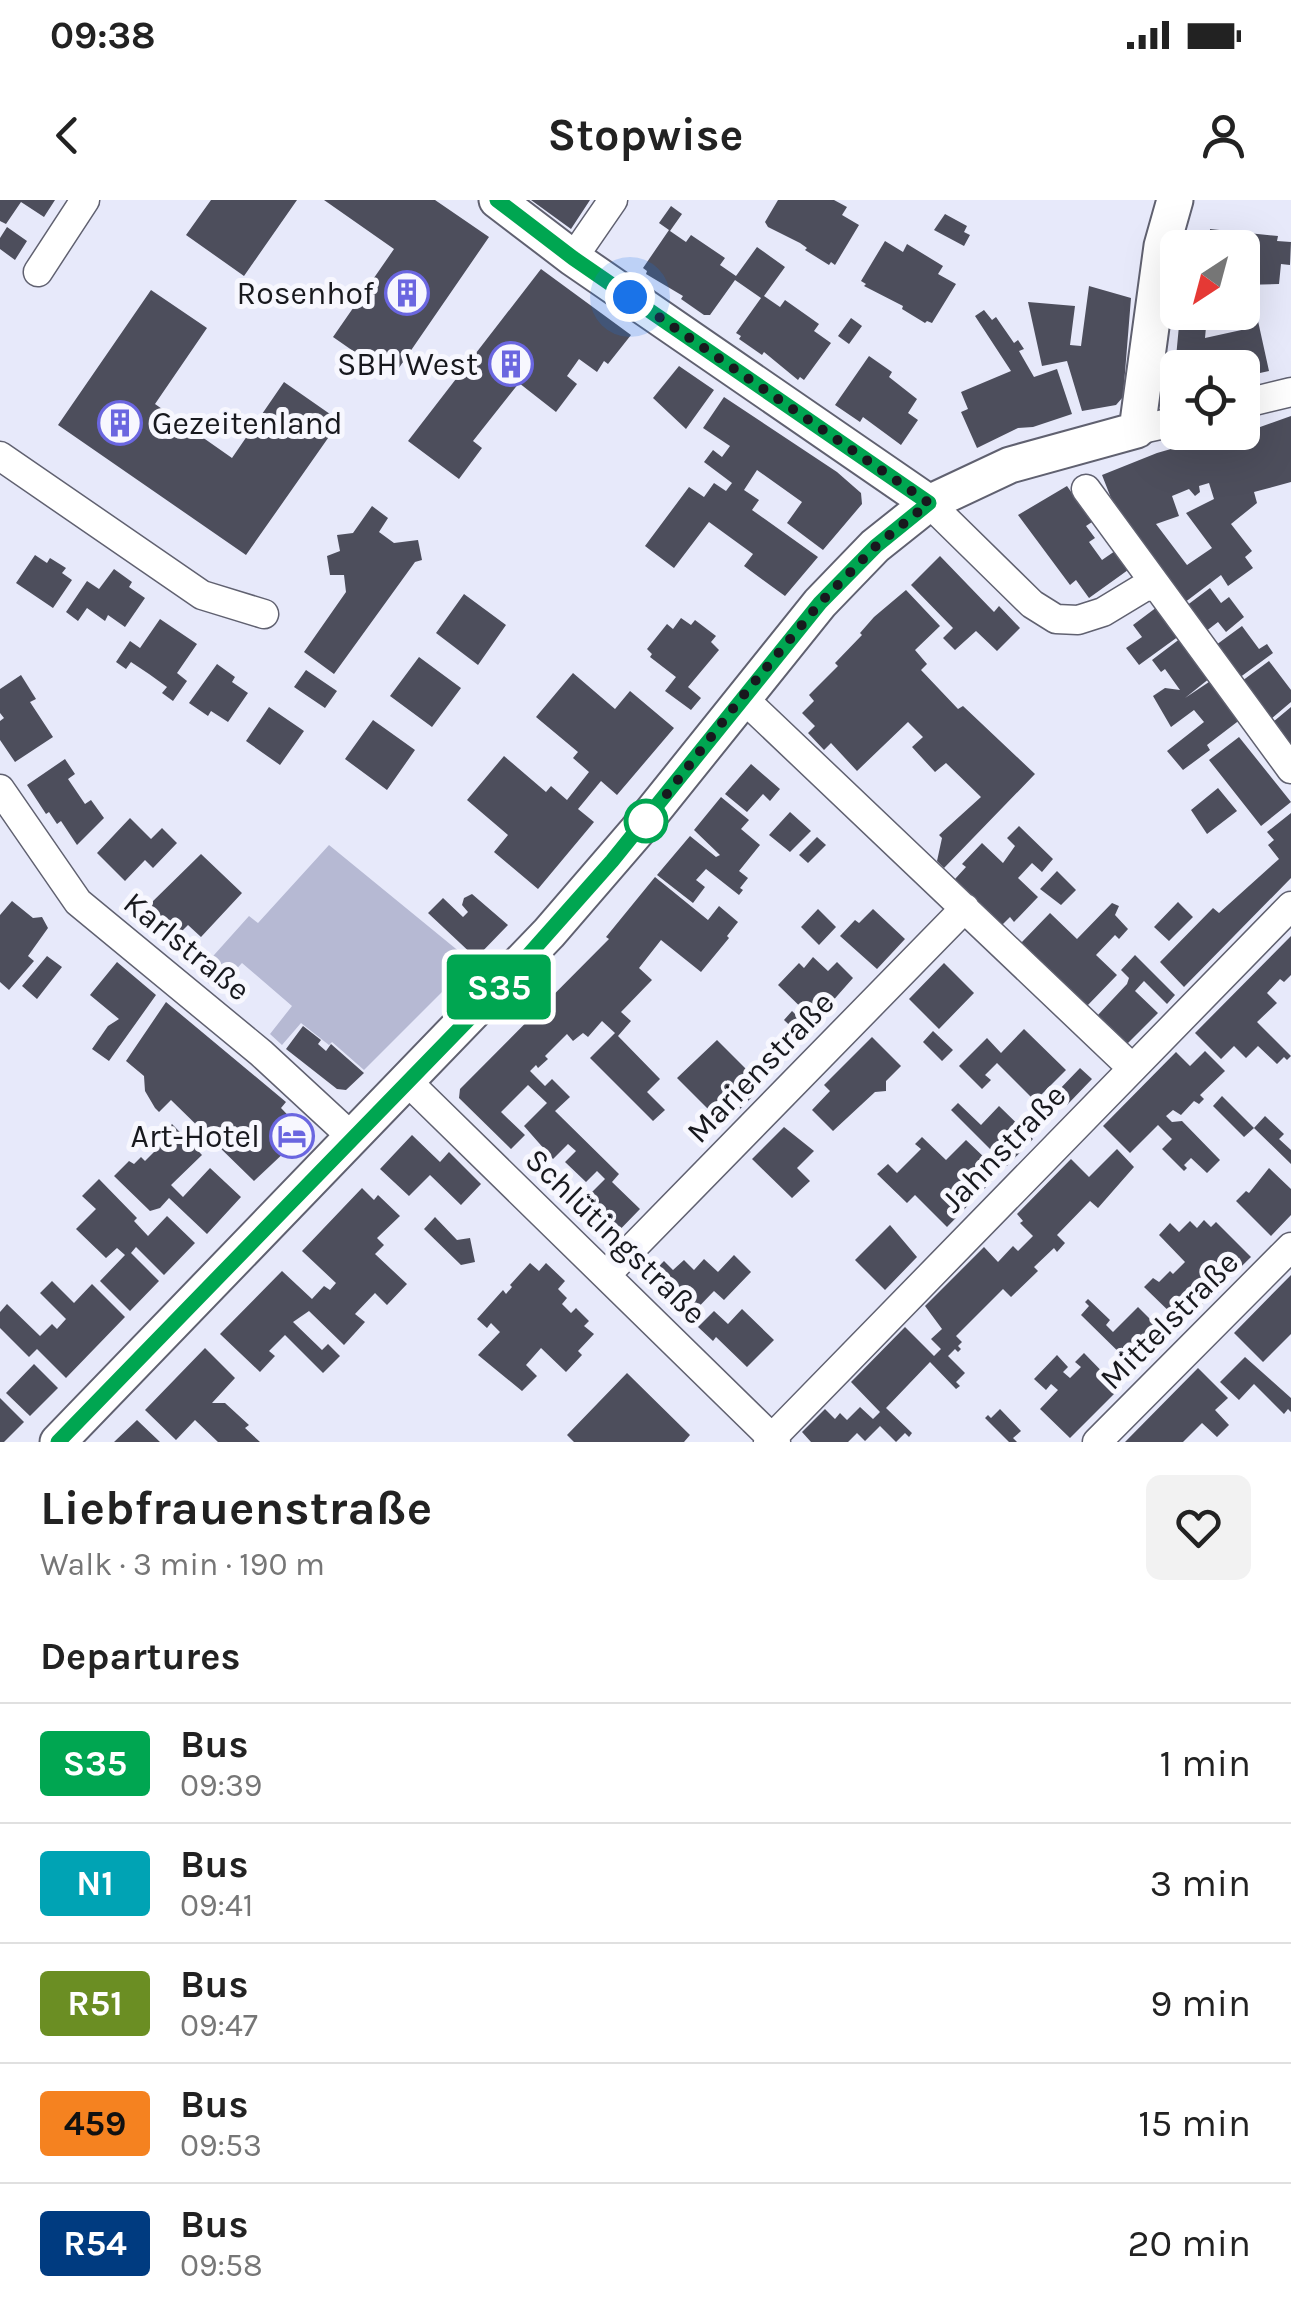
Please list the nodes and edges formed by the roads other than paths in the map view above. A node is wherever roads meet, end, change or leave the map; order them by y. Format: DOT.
graph roads {
  1 [pos="85,200"];
  2 [pos="497,200"];
  3 [pos="613,200"];
  4 [pos="1175,200"];
  5 [pos="573,258"];
  6 [pos="38,272"];
  7 [pos="1291,392"];
  8 [pos="1260,400"];
  9 [pos="1160,425"];
  10 [pos="1137,430"];
  11 [pos="0,456"];
  12 [pos="1086,489"];
  13 [pos="929,503"];
  14 [pos="1158,588"];
  15 [pos="264,614"];
  16 [pos="742,697"];
  17 [pos="1291,769"];
  18 [pos="0,789"];
  19 [pos="1291,906"];
  20 [pos="965,908"];
  21 [pos="1131,1066"];
  22 [pos="406,1081"];
  23 [pos="352,1138"];
  24 [pos="1291,1247"];
  25 [pos="606,1275"];
  26 [pos="772,1441"];
  27 [pos="58,1442"];
  28 [pos="1096,1442"];
  1 -- 6 [label="street"];
  2 -- 5 [label="street"];
  3 -- 5 [label="street"];
  4 -- 10 [label="street"];
  5 -- 13 [label="street"];
  7 -- 8 [label="street"];
  9 -- 10 [label="street"];
  10 -- 13 [label="street"];
  11 -- 15 [label="street"];
  12 -- 14 [label="street"];
  13 -- 14 [label="street"];
  13 -- 16 [label="street"];
  14 -- 17 [label="street"];
  16 -- 20 [label="street"];
  16 -- 22 [label="street"];
  18 -- 23 [label="street, Karlstraße"];
  19 -- 21 [label="street, Jahnstraße"];
  20 -- 21 [label="street"];
  20 -- 25 [label="street, Marienstraße"];
  21 -- 26 [label="street, Jahnstraße"];
  22 -- 23 [label="street"];
  22 -- 25 [label="street, Schlütingstraße"];
  23 -- 27 [label="street"];
  24 -- 28 [label="street, Mittelstraße"];
  25 -- 26 [label="street, Schlütingstraße"];
}
